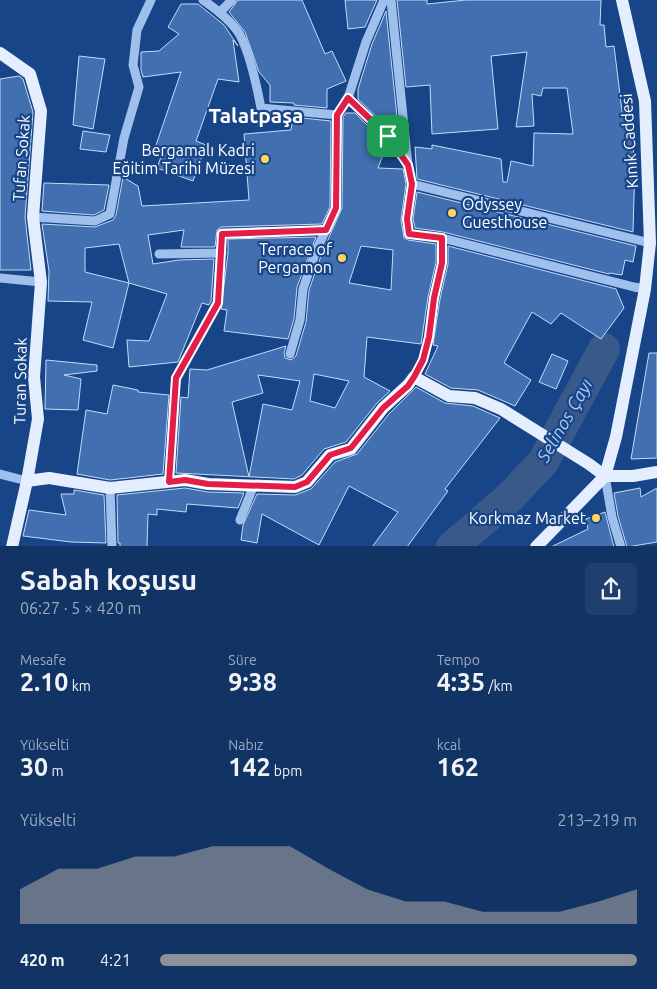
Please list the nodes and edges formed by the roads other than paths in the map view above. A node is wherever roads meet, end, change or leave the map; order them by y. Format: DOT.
graph roads {
  1 [pos="150,0"];
  2 [pos="203,0"];
  3 [pos="232,0"];
  4 [pos="384,0"];
  5 [pos="391,0"];
  6 [pos="622,0"];
  7 [pos="220,12"];
  8 [pos="0,53"];
  9 [pos="657,93"];
  10 [pos="348,98"];
  11 [pos="645,100"];
  12 [pos="337,115"];
  13 [pos="408,165"];
  14 [pos="412,184"];
  15 [pos="33,217"];
  16 [pos="326,230"];
  17 [pos="442,238"];
  18 [pos="654,247"];
  19 [pos="222,253"];
  20 [pos="158,254"];
  21 [pos="0,278"];
  22 [pos="41,282"];
  23 [pos="645,288"];
  24 [pos="290,354"];
  25 [pos="414,377"];
  26 [pos="657,472"];
  27 [pos="0,474"];
  28 [pos="605,476"];
  29 [pos="27,481"];
  30 [pos="169,482"];
  31 [pos="254,486"];
  32 [pos="110,488"];
  33 [pos="240,520"];
  34 [pos="12,546"];
  35 [pos="112,546"];
  36 [pos="536,546"];
  37 [pos="621,546"];
  1 -- 15 [label="street"];
  2 -- 7 [label="street"];
  3 -- 7 [label="street"];
  4 -- 10 [label="street"];
  5 -- 13 [label="street"];
  6 -- 11 [label="main road, Kınık Caddesi"];
  7 -- 12 [label="street"];
  8 -- 15 [label="main road, Tufan Sokak"];
  9 -- 11 [label="main road"];
  10 -- 12 [label="street"];
  10 -- 13 [label="street"];
  11 -- 18 [label="main road, Kınık Caddesi"];
  12 -- 16 [label="street"];
  13 -- 14 [label="street"];
  14 -- 17 [label="street"];
  14 -- 18 [label="street"];
  15 -- 22 [label="main road, Tufan Sokak"];
  16 -- 19 [label="street"];
  16 -- 24 [label="street"];
  17 -- 23 [label="street"];
  17 -- 25 [label="street"];
  18 -- 23 [label="main road, Kınık Caddesi"];
  19 -- 20 [label="street"];
  19 -- 30 [label="street"];
  21 -- 22 [label="street"];
  22 -- 29 [label="main road, Turan Sokak"];
  23 -- 28 [label="main road, Kınık Caddesi"];
  25 -- 28 [label="main road"];
  25 -- 31 [label="main road"];
  26 -- 28 [label="main road"];
  27 -- 29 [label="street"];
  28 -- 36 [label="main road"];
  28 -- 37 [label="street"];
  29 -- 32 [label="main road"];
  29 -- 34 [label="main road, Turan Sokak"];
  30 -- 31 [label="main road"];
  30 -- 32 [label="main road"];
  31 -- 33 [label="street"];
  32 -- 35 [label="street"];
}
